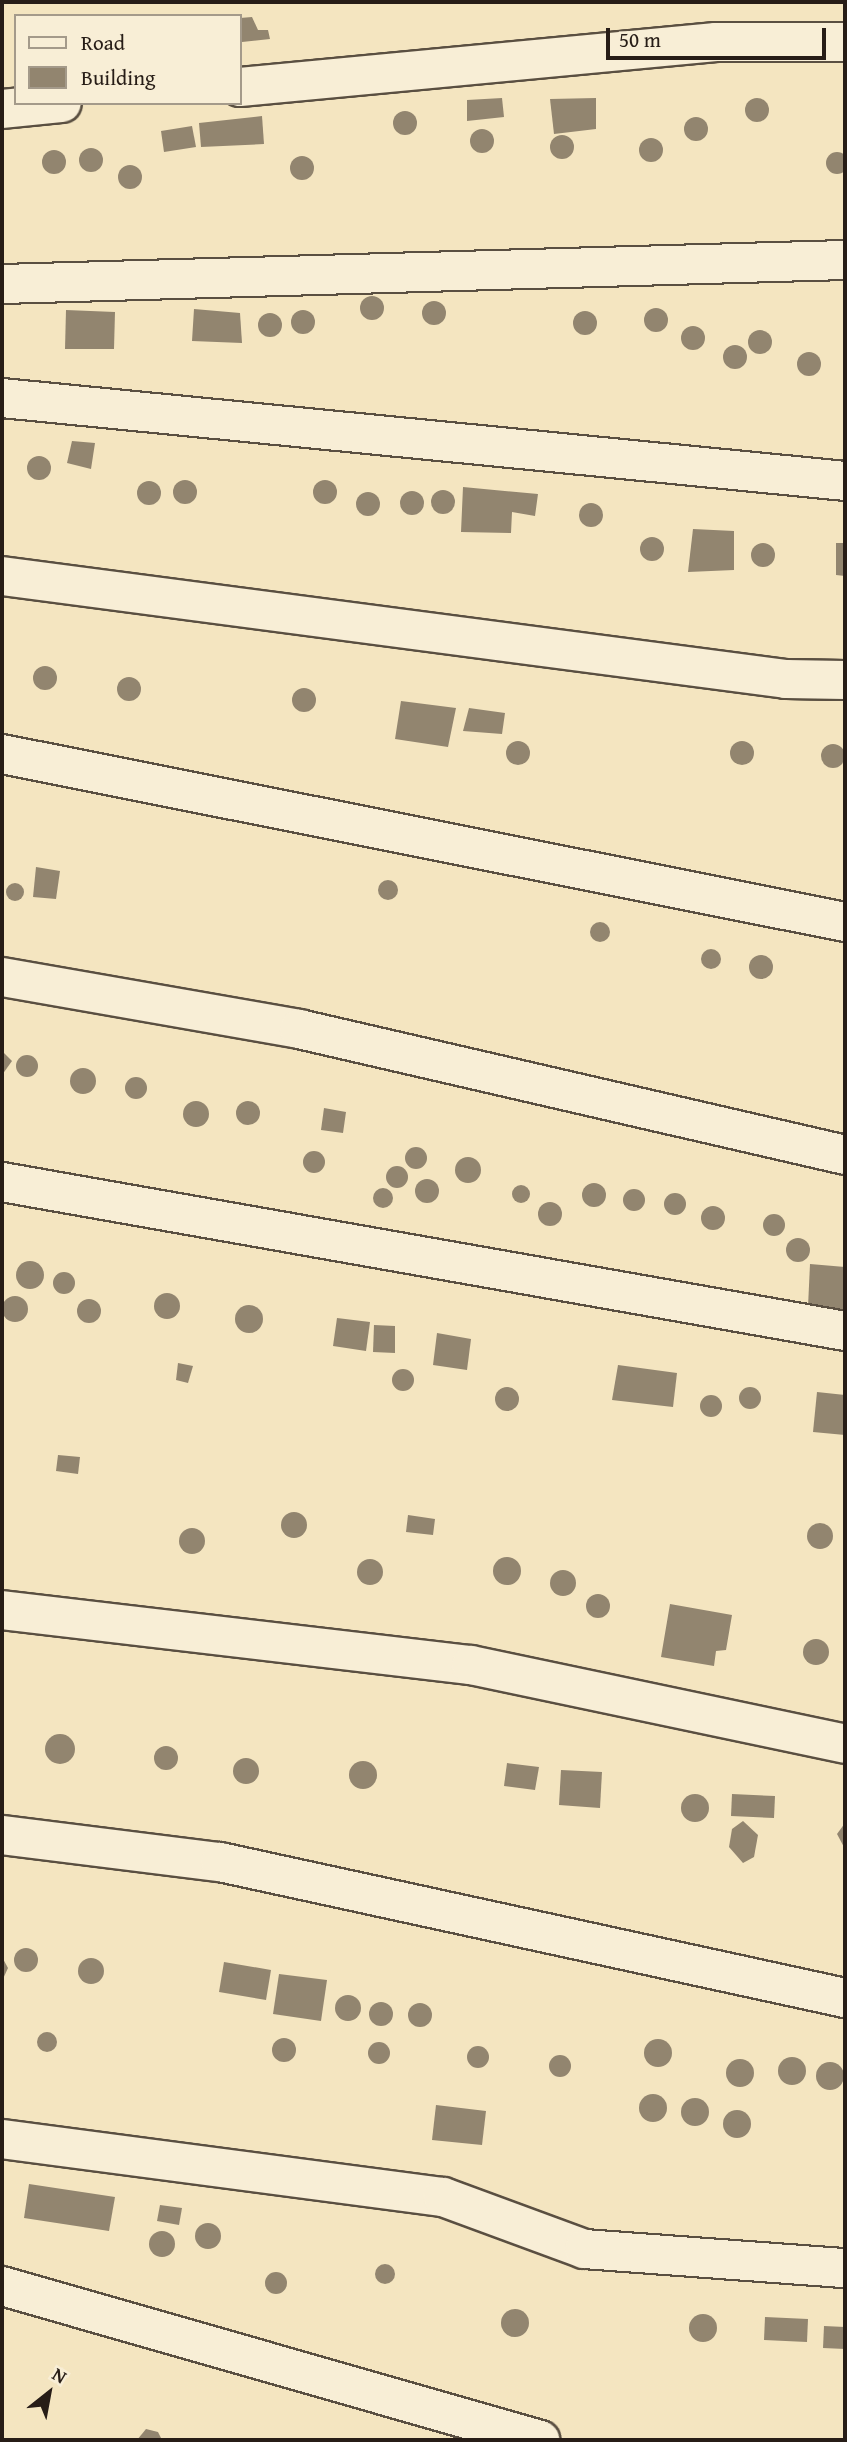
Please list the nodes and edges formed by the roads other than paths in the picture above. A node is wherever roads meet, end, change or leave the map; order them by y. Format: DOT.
graph roads {
  1 [pos="845,42"];
  2 [pos="242,87"];
  3 [pos="42,105"];
  4 [pos="2,109"];
  5 [pos="845,260"];
  6 [pos="2,284"];
  7 [pos="2,398"];
  8 [pos="845,481"];
  9 [pos="2,576"];
  10 [pos="845,680"];
  11 [pos="2,754"];
  12 [pos="845,922"];
  13 [pos="2,977"];
  14 [pos="845,1155"];
  15 [pos="2,1182"];
  16 [pos="845,1331"];
  17 [pos="2,1610"];
  18 [pos="845,1744"];
  19 [pos="2,1835"];
  20 [pos="845,1998"];
  21 [pos="2,2139"];
  22 [pos="845,2268"];
  23 [pos="2,2286"];
  24 [pos="540,2440"];
  1 -- 2 [label="street"];
  3 -- 4 [label="street"];
  5 -- 6 [label="street"];
  7 -- 8 [label="street"];
  9 -- 10 [label="street"];
  11 -- 12 [label="street"];
  13 -- 14 [label="street"];
  15 -- 16 [label="street"];
  17 -- 18 [label="street"];
  19 -- 20 [label="street"];
  21 -- 22 [label="street"];
  23 -- 24 [label="street"];
}
